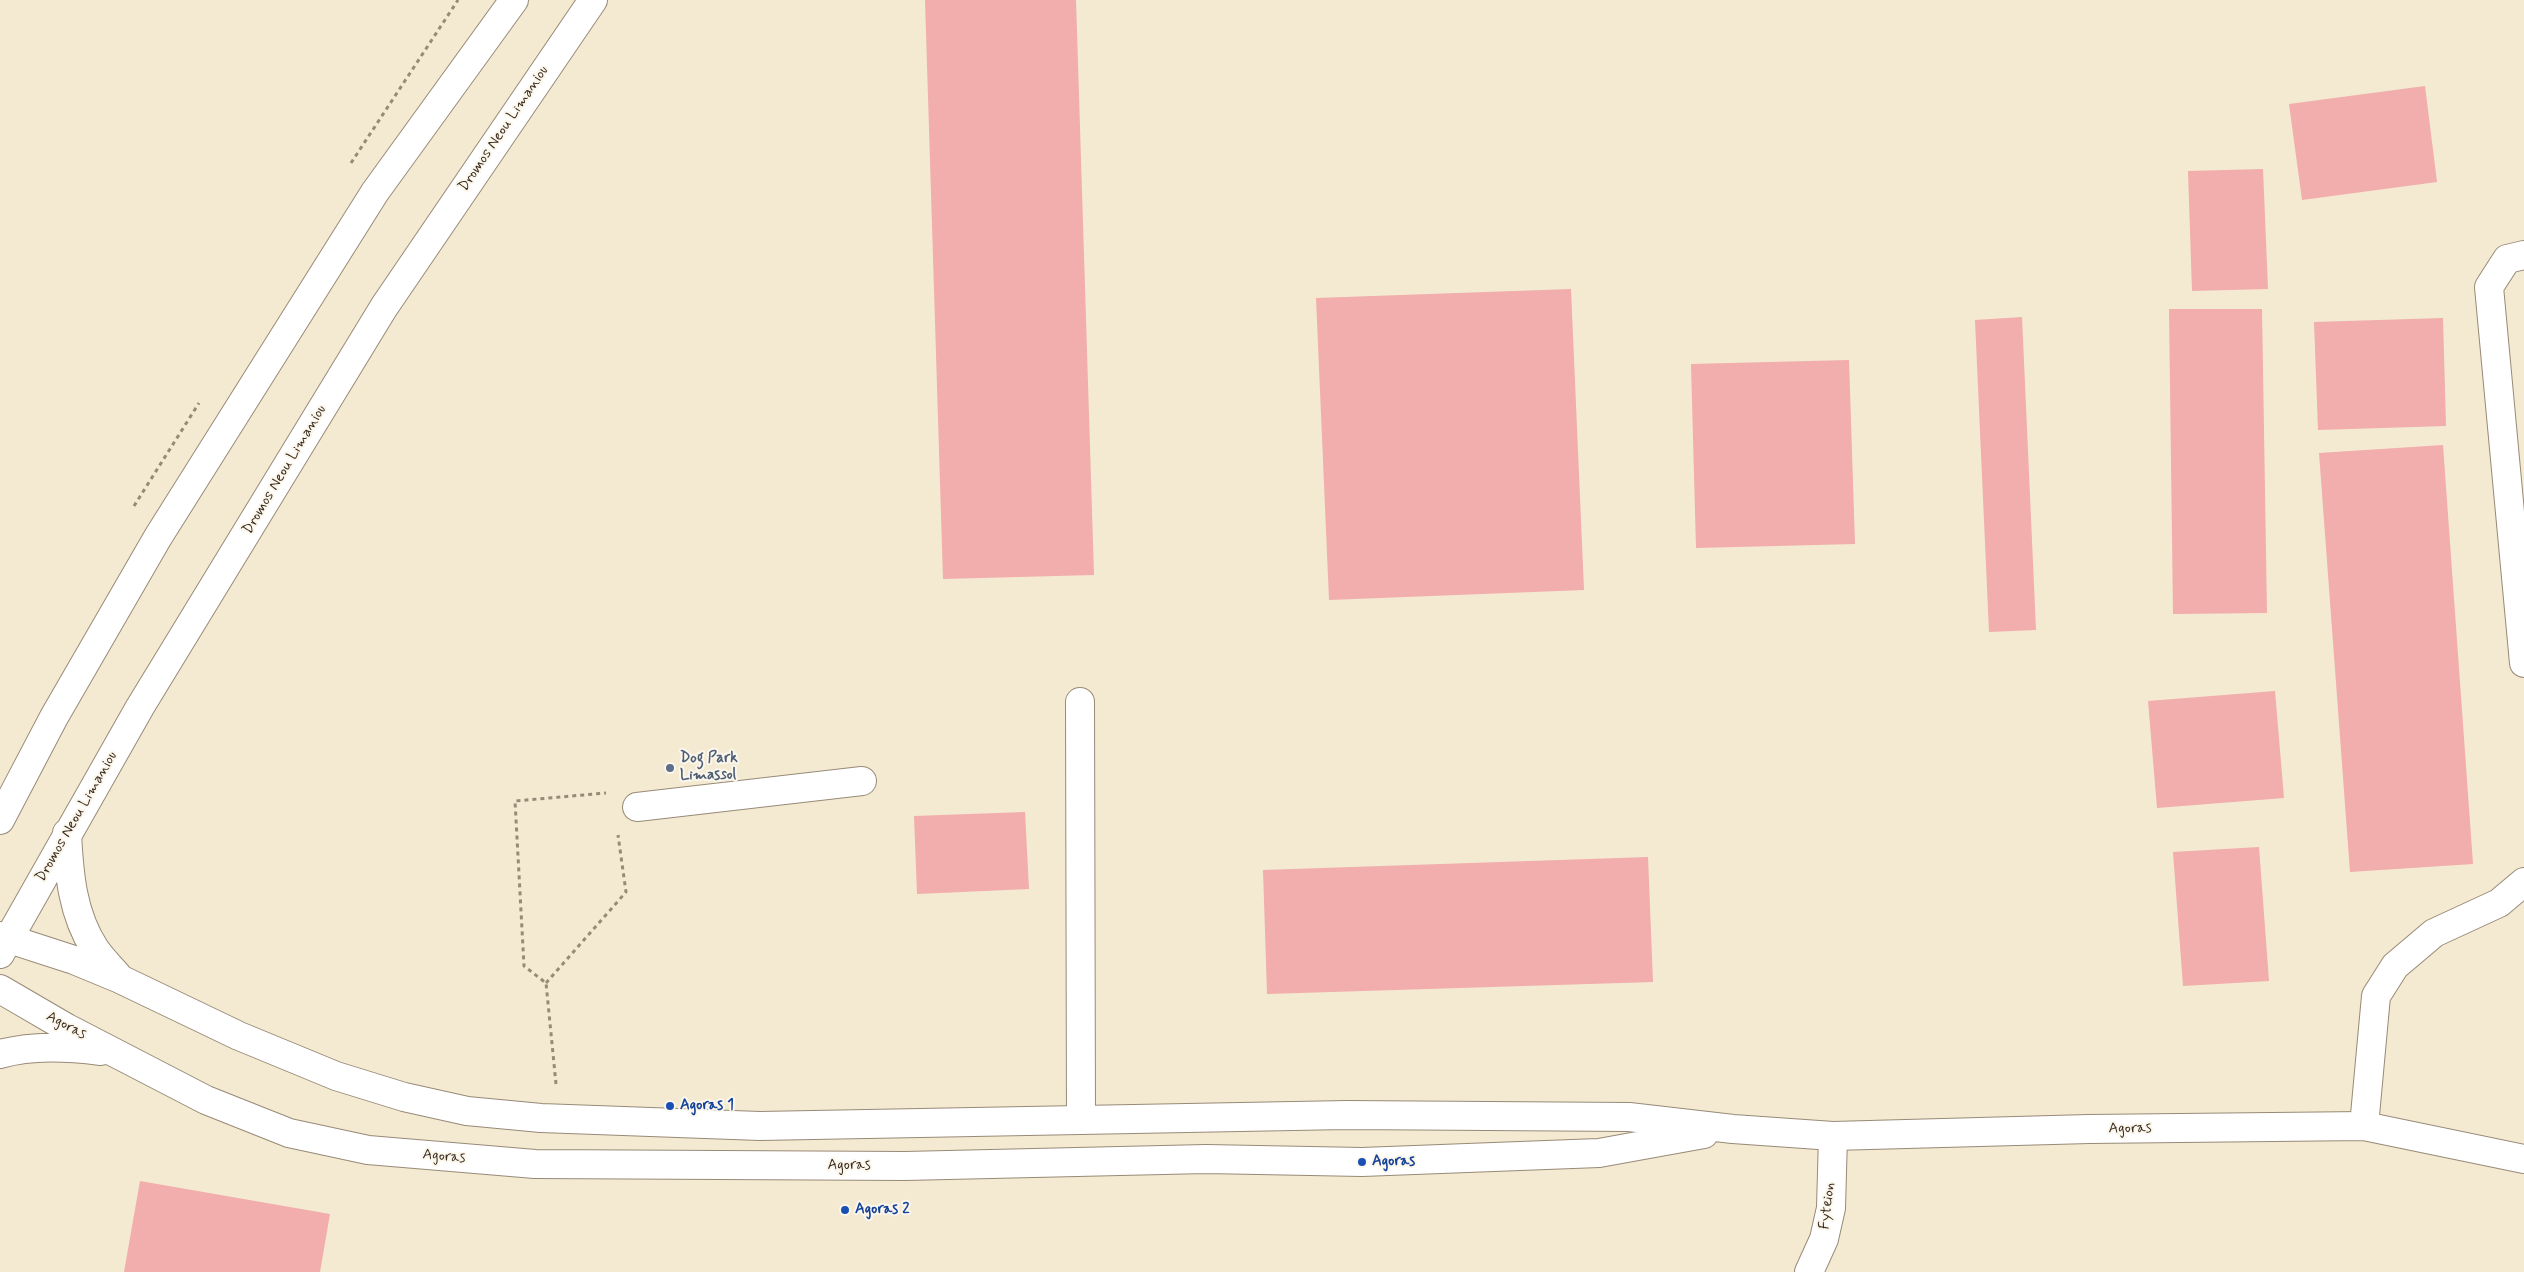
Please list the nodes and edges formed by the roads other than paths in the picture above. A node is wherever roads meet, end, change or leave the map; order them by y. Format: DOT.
graph roads {
  1 [pos="514,0"];
  2 [pos="593,0"];
  3 [pos="2524,256"];
  4 [pos="2524,662"];
  5 [pos="1080,702"];
  6 [pos="862,782"];
  7 [pos="637,807"];
  8 [pos="0,820"];
  9 [pos="67,833"];
  10 [pos="2524,882"];
  11 [pos="2,943"];
  12 [pos="120,978"];
  13 [pos="0,989"];
  14 [pos="117,1052"];
  15 [pos="0,1054"];
  16 [pos="1081,1120"];
  17 [pos="2364,1126"];
  18 [pos="1733,1129"];
  19 [pos="1833,1136"];
  20 [pos="2524,1159"];
  21 [pos="1809,1272"];
  1 -- 8 [label="main road"];
  2 -- 9 [label="main road, Dromos Neou Limaniou"];
  3 -- 4 [label="main road"];
  5 -- 16 [label="main road"];
  6 -- 7 [label="main road"];
  9 -- 11 [label="main road, Dromos Neou Limaniou"];
  9 -- 12 [label="main road"];
  10 -- 17 [label="main road"];
  11 -- 12 [label="main road, Agoras"];
  12 -- 16 [label="main road, Agoras"];
  13 -- 14 [label="main road, Agoras"];
  14 -- 15 [label="main road"];
  14 -- 18 [label="main road, Agoras"];
  16 -- 18 [label="main road, Agoras"];
  17 -- 19 [label="main road, Agoras"];
  17 -- 20 [label="main road, Agoras"];
  18 -- 19 [label="main road, Agoras"];
  19 -- 21 [label="main road, Fyteion"];
}
